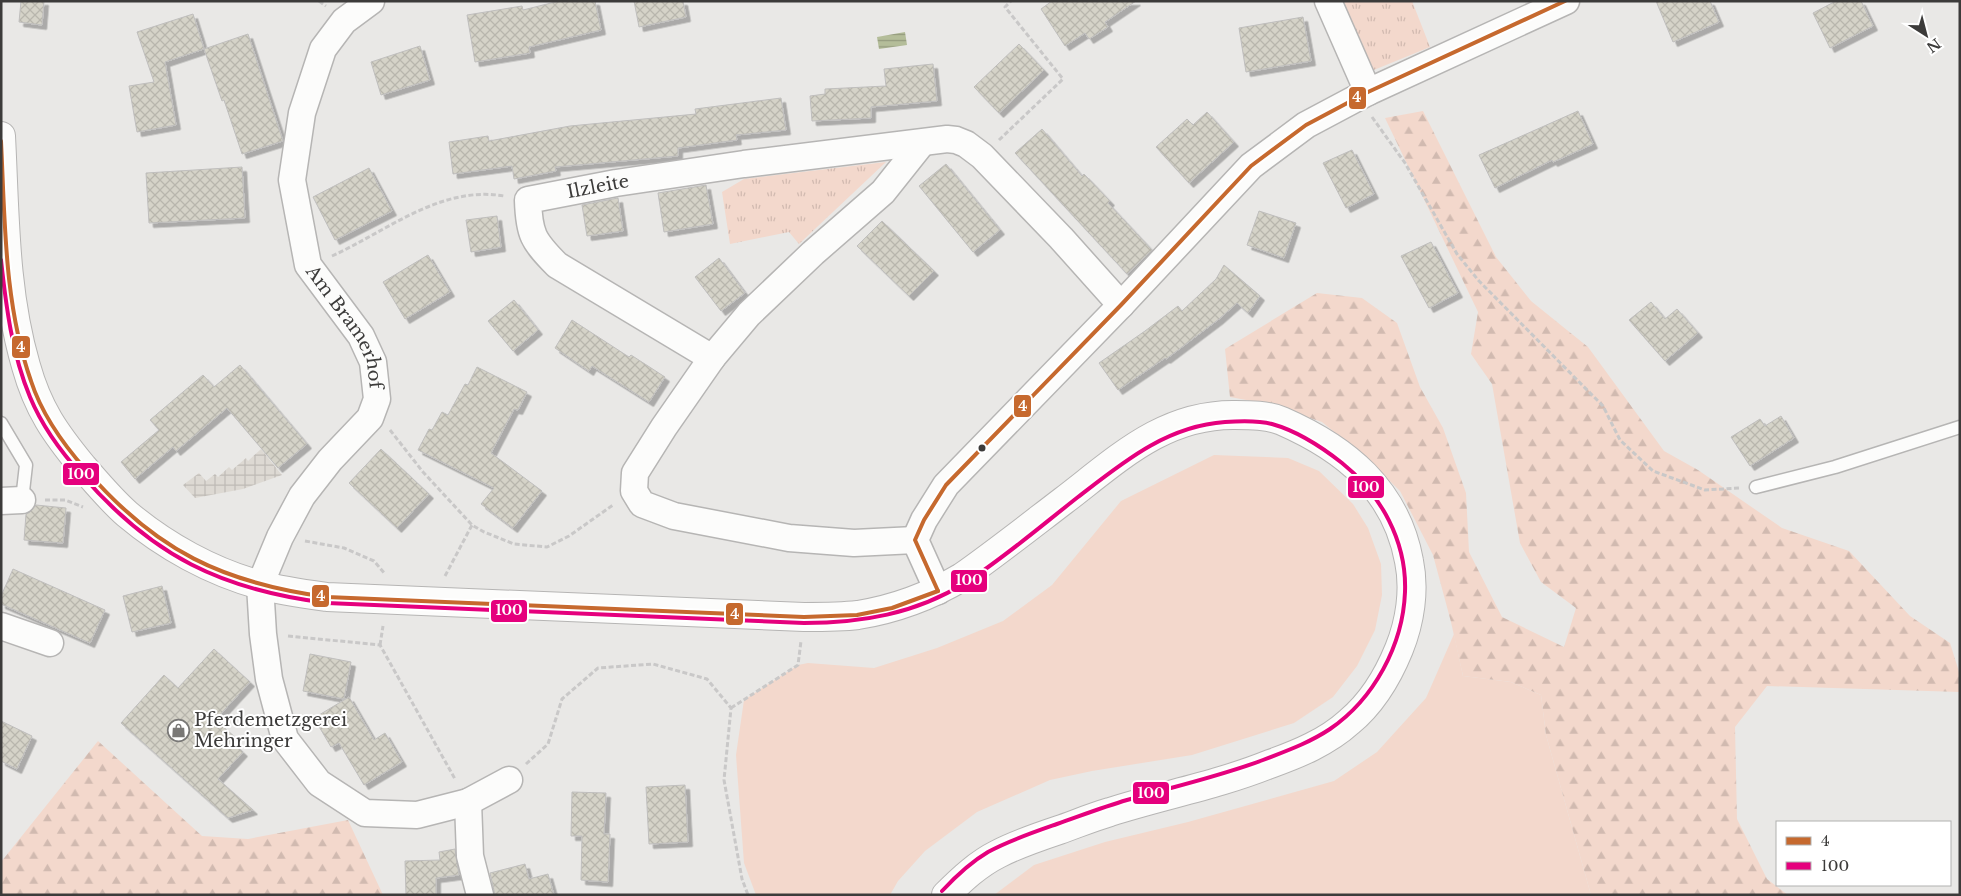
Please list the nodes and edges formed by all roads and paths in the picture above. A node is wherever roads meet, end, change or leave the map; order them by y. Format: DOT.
graph roads {
  1 [pos="370,1"];
  2 [pos="1011,1"];
  3 [pos="1328,1"];
  4 [pos="1566,1"];
  5 [pos="1368,92"];
  6 [pos="1363,120"];
  7 [pos="1,136"];
  8 [pos="922,143"];
  9 [pos="982,156"];
  10 [pos="528,200"];
  11 [pos="308,265"];
  12 [pos="1121,305"];
  13 [pos="712,358"];
  14 [pos="373,411"];
  15 [pos="1,423"];
  16 [pos="1960,426"];
  17 [pos="1756,487"];
  18 [pos="634,491"];
  19 [pos="12,501"];
  20 [pos="90,510"];
  21 [pos="472,525"];
  22 [pos="280,537"];
  23 [pos="915,540"];
  24 [pos="386,576"];
  25 [pos="447,576"];
  26 [pos="260,585"];
  27 [pos="938,591"];
  28 [pos="804,618"];
  29 [pos="1,626"];
  30 [pos="383,626"];
  31 [pos="263,634"];
  32 [pos="50,643"];
  33 [pos="380,645"];
  34 [pos="731,708"];
  35 [pos="509,780"];
  36 [pos="468,802"];
  37 [pos="480,895"];
  38 [pos="748,895"];
  39 [pos="946,895"];
  1 -- 11 [label="street, Am Bramerhof"];
  2 -- 9 [label="path"];
  3 -- 5 [label="street"];
  4 -- 5 [label="street"];
  5 -- 12 [label="street"];
  6 -- 17 [label="path"];
  7 -- 26 [label="main road"];
  8 -- 9 [label="street, Ilzleite"];
  8 -- 10 [label="street, Ilzleite"];
  8 -- 13 [label="street"];
  9 -- 12 [label="street, Ilzleite"];
  10 -- 11 [label="path"];
  10 -- 13 [label="street"];
  11 -- 14 [label="street, Am Bramerhof"];
  12 -- 23 [label="street"];
  13 -- 18 [label="street"];
  14 -- 21 [label="path"];
  14 -- 22 [label="street, Am Bramerhof"];
  15 -- 19 [label="lane"];
  16 -- 17 [label="lane"];
  18 -- 21 [label="path"];
  18 -- 23 [label="street"];
  19 -- 20 [label="path"];
  21 -- 25 [label="path"];
  22 -- 24 [label="path"];
  22 -- 26 [label="street, Am Bramerhof"];
  23 -- 27 [label="street"];
  26 -- 28 [label="main road"];
  26 -- 31 [label="street"];
  27 -- 28 [label="main road"];
  27 -- 39 [label="main road"];
  28 -- 34 [label="path"];
  29 -- 32 [label="street"];
  30 -- 33 [label="path"];
  31 -- 33 [label="path"];
  31 -- 36 [label="street"];
  33 -- 36 [label="path"];
  34 -- 35 [label="path"];
  34 -- 38 [label="path"];
  35 -- 36 [label="street"];
  36 -- 37 [label="street"];
}
